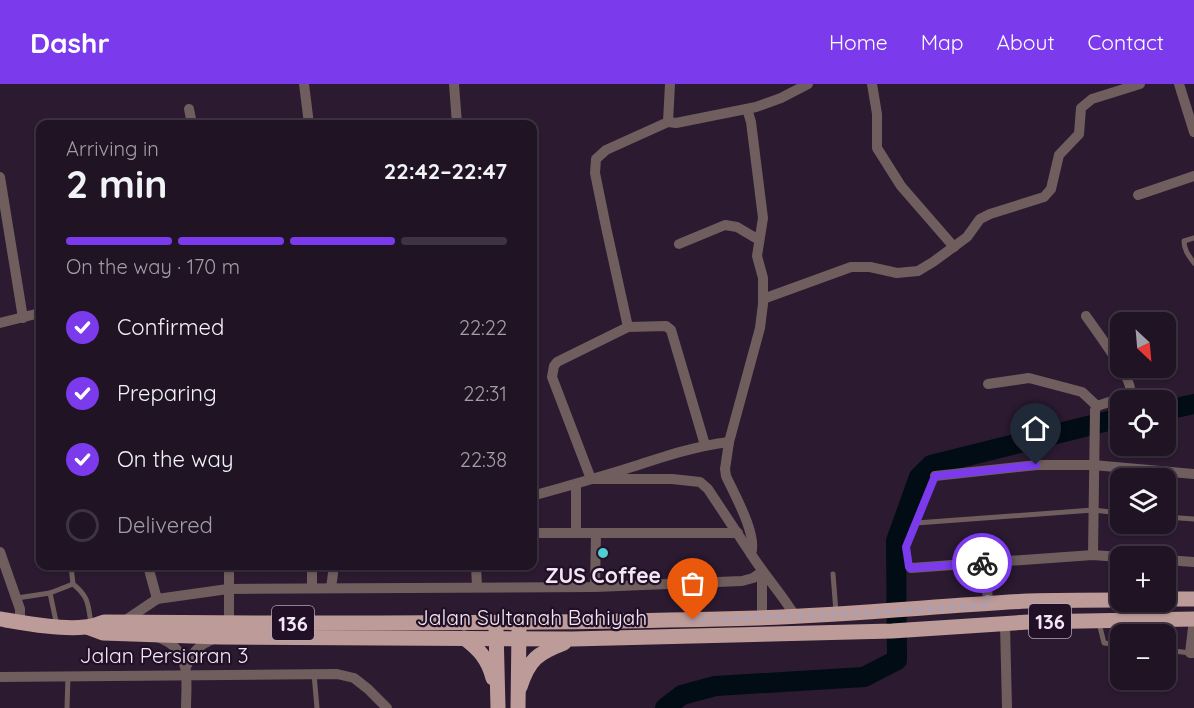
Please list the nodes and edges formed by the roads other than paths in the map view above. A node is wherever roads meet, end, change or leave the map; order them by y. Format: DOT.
graph roads {
  1 [pos="304,84"];
  2 [pos="454,84"];
  3 [pos="670,84"];
  4 [pos="808,84"];
  5 [pos="872,84"];
  6 [pos="1140,84"];
  7 [pos="1179,84"];
  8 [pos="189,109"];
  9 [pos="747,109"];
  10 [pos="1192,116"];
  11 [pos="191,120"];
  12 [pos="308,120"];
  13 [pos="457,120"];
  14 [pos="668,122"];
  15 [pos="1194,132"];
  16 [pos="1194,176"];
  17 [pos="0,177"];
  18 [pos="1138,195"];
  19 [pos="1194,238"];
  20 [pos="759,240"];
  21 [pos="679,244"];
  22 [pos="954,247"];
  23 [pos="1194,264"];
  24 [pos="763,299"];
  25 [pos="36,314"];
  26 [pos="1086,316"];
  27 [pos="23,318"];
  28 [pos="0,323"];
  29 [pos="628,327"];
  30 [pos="988,384"];
  31 [pos="1096,411"];
  32 [pos="729,442"];
  33 [pos="705,445"];
  34 [pos="1094,465"];
  35 [pos="1194,474"];
  36 [pos="935,476"];
  37 [pos="591,479"];
  38 [pos="576,484"];
  39 [pos="537,495"];
  40 [pos="1093,510"];
  41 [pos="1110,512"];
  42 [pos="1176,518"];
  43 [pos="1194,519"];
  44 [pos="916,523"];
  45 [pos="537,533"];
  46 [pos="576,533"];
  47 [pos="596,533"];
  48 [pos="738,533"];
  49 [pos="0,552"];
  50 [pos="751,554"];
  51 [pos="1093,555"];
  52 [pos="1110,556"];
  53 [pos="1176,561"];
  54 [pos="1194,562"];
  55 [pos="986,563"];
  56 [pos="910,568"];
  57 [pos="71,570"];
  58 [pos="149,570"];
  59 [pos="229,570"];
  60 [pos="312,570"];
  61 [pos="333,570"];
  62 [pos="476,570"];
  63 [pos="762,572"];
  64 [pos="833,574"];
  65 [pos="73,584"];
  66 [pos="477,587"];
  67 [pos="595,587"];
  68 [pos="312,588"];
  69 [pos="331,588"];
  70 [pos="228,589"];
  71 [pos="50,593"];
  72 [pos="16,598"];
  73 [pos="157,599"];
  74 [pos="1176,599"];
  75 [pos="1194,599"];
  76 [pos="1110,600"];
  77 [pos="988,605"];
  78 [pos="836,613"];
  79 [pos="795,616"];
  80 [pos="0,618"];
  81 [pos="762,618"];
  82 [pos="1099,620"];
  83 [pos="1194,620"];
  84 [pos="20,622"];
  85 [pos="123,622"];
  86 [pos="229,622"];
  87 [pos="519,622"];
  88 [pos="496,623"];
  89 [pos="1005,624"];
  90 [pos="57,626"];
  91 [pos="89,627"];
  92 [pos="155,635"];
  93 [pos="220,637"];
  94 [pos="464,638"];
  95 [pos="496,639"];
  96 [pos="519,639"];
  97 [pos="572,639"];
  98 [pos="1110,644"];
  99 [pos="1176,651"];
  100 [pos="1192,653"];
  101 [pos="186,671"];
  102 [pos="314,674"];
  103 [pos="68,675"];
  104 [pos="0,677"];
  105 [pos="498,702"];
  106 [pos="518,702"];
  107 [pos="1010,707"];
  108 [pos="68,708"];
  109 [pos="186,708"];
  110 [pos="316,708"];
  111 [pos="387,708"];
  1 -- 12 [label="street"];
  2 -- 13 [label="street"];
  3 -- 14 [label="street"];
  4 -- 9 [label="street"];
  5 -- 22 [label="street"];
  6 -- 22 [label="street"];
  7 -- 10 [label="street"];
  8 -- 11 [label="street"];
  9 -- 14 [label="street"];
  9 -- 20 [label="street"];
  10 -- 15 [label="street"];
  14 -- 29 [label="street"];
  16 -- 18 [label="street"];
  17 -- 27 [label="street"];
  19 -- 23 [label="lane"];
  20 -- 21 [label="street"];
  20 -- 24 [label="street"];
  22 -- 24 [label="street"];
  24 -- 32 [label="street"];
  25 -- 27 [label="street"];
  26 -- 31 [label="street"];
  27 -- 28 [label="street"];
  29 -- 33 [label="street"];
  29 -- 37 [label="street"];
  30 -- 31 [label="street"];
  31 -- 34 [label="street"];
  32 -- 33 [label="street"];
  32 -- 50 [label="street"];
  33 -- 37 [label="street"];
  34 -- 35 [label="street"];
  34 -- 36 [label="street"];
  34 -- 40 [label="street"];
  36 -- 44 [label="lane"];
  37 -- 38 [label="street"];
  37 -- 48 [label="street"];
  38 -- 39 [label="street"];
  38 -- 46 [label="street"];
  40 -- 41 [label="lane"];
  40 -- 44 [label="lane"];
  40 -- 51 [label="street"];
  42 -- 43 [label="lane"];
  44 -- 56 [label="lane"];
  45 -- 46 [label="street"];
  46 -- 47 [label="street"];
  47 -- 48 [label="street"];
  47 -- 67 [label="street"];
  48 -- 50 [label="street"];
  49 -- 72 [label="street"];
  50 -- 63 [label="street"];
  51 -- 52 [label="street"];
  51 -- 55 [label="street"];
  53 -- 54 [label="street"];
  55 -- 56 [label="street"];
  55 -- 77 [label="street"];
  57 -- 65 [label="lane"];
  58 -- 73 [label="street"];
  59 -- 70 [label="street"];
  60 -- 68 [label="street"];
  61 -- 69 [label="street"];
  62 -- 66 [label="street"];
  63 -- 67 [label="street"];
  63 -- 79 [label="street"];
  63 -- 81 [label="street"];
  64 -- 78 [label="lane"];
  65 -- 71 [label="lane"];
  65 -- 91 [label="lane"];
  66 -- 67 [label="street"];
  66 -- 69 [label="street"];
  68 -- 69 [label="street"];
  68 -- 70 [label="street"];
  70 -- 73 [label="street"];
  70 -- 86 [label="street"];
  71 -- 72 [label="lane"];
  71 -- 90 [label="lane"];
  72 -- 84 [label="street"];
  73 -- 85 [label="street"];
  74 -- 75 [label="main road"];
  76 -- 77 [label="main road, Jalan Sultanah Bahiyah / 136"];
  77 -- 78 [label="main road, Jalan Sultanah Bahiyah / 136"];
  78 -- 79 [label="main road, Jalan Sultanah Bahiyah / 136"];
  79 -- 81 [label="main road, Jalan Sultanah Bahiyah / 136"];
  80 -- 84 [label="main road, Jalan Sultanah Bahiyah / 136"];
  81 -- 87 [label="main road, Jalan Sultanah Bahiyah / 136"];
  82 -- 83 [label="main road, Jalan Sultanah Bahiyah / 136"];
  82 -- 89 [label="main road, Jalan Sultanah Bahiyah / 136"];
  82 -- 98 [label="lane"];
  83 -- 100 [label="street"];
  84 -- 90 [label="main road, Jalan Sultanah Bahiyah / 136"];
  85 -- 86 [label="main road, Jalan Sultanah Bahiyah / 136"];
  85 -- 91 [label="main road, Jalan Sultanah Bahiyah / 136"];
  86 -- 88 [label="main road, Jalan Sultanah Bahiyah / 136"];
  87 -- 88 [label="main road, Jalan Sultanah Bahiyah / 136"];
  87 -- 96 [label="main road"];
  88 -- 95 [label="main road"];
  89 -- 97 [label="main road, Jalan Sultanah Bahiyah / 136"];
  89 -- 107 [label="street"];
  90 -- 91 [label="main road, Jalan Sultanah Bahiyah / 136"];
  91 -- 92 [label="main road, Jalan Sultanah Bahiyah / 136"];
  92 -- 93 [label="main road, Jalan Sultanah Bahiyah / 136"];
  92 -- 101 [label="street"];
  93 -- 94 [label="main road, Jalan Sultanah Bahiyah / 136"];
  93 -- 101 [label="street"];
  94 -- 95 [label="main road, Jalan Sultanah Bahiyah / 136"];
  94 -- 105 [label="main road"];
  95 -- 96 [label="main road, Jalan Sultanah Bahiyah / 136"];
  95 -- 105 [label="main road"];
  96 -- 97 [label="main road, Jalan Sultanah Bahiyah / 136"];
  96 -- 106 [label="main road"];
  97 -- 106 [label="main road"];
  99 -- 100 [label="lane"];
  101 -- 102 [label="street, Jalan Persiaran 3"];
  101 -- 103 [label="street, Jalan Persiaran 3"];
  101 -- 109 [label="street"];
  102 -- 110 [label="lane"];
  102 -- 111 [label="street, Jalan Persiaran 3"];
  103 -- 104 [label="street, Jalan Persiaran 3"];
  103 -- 108 [label="lane"];
}
